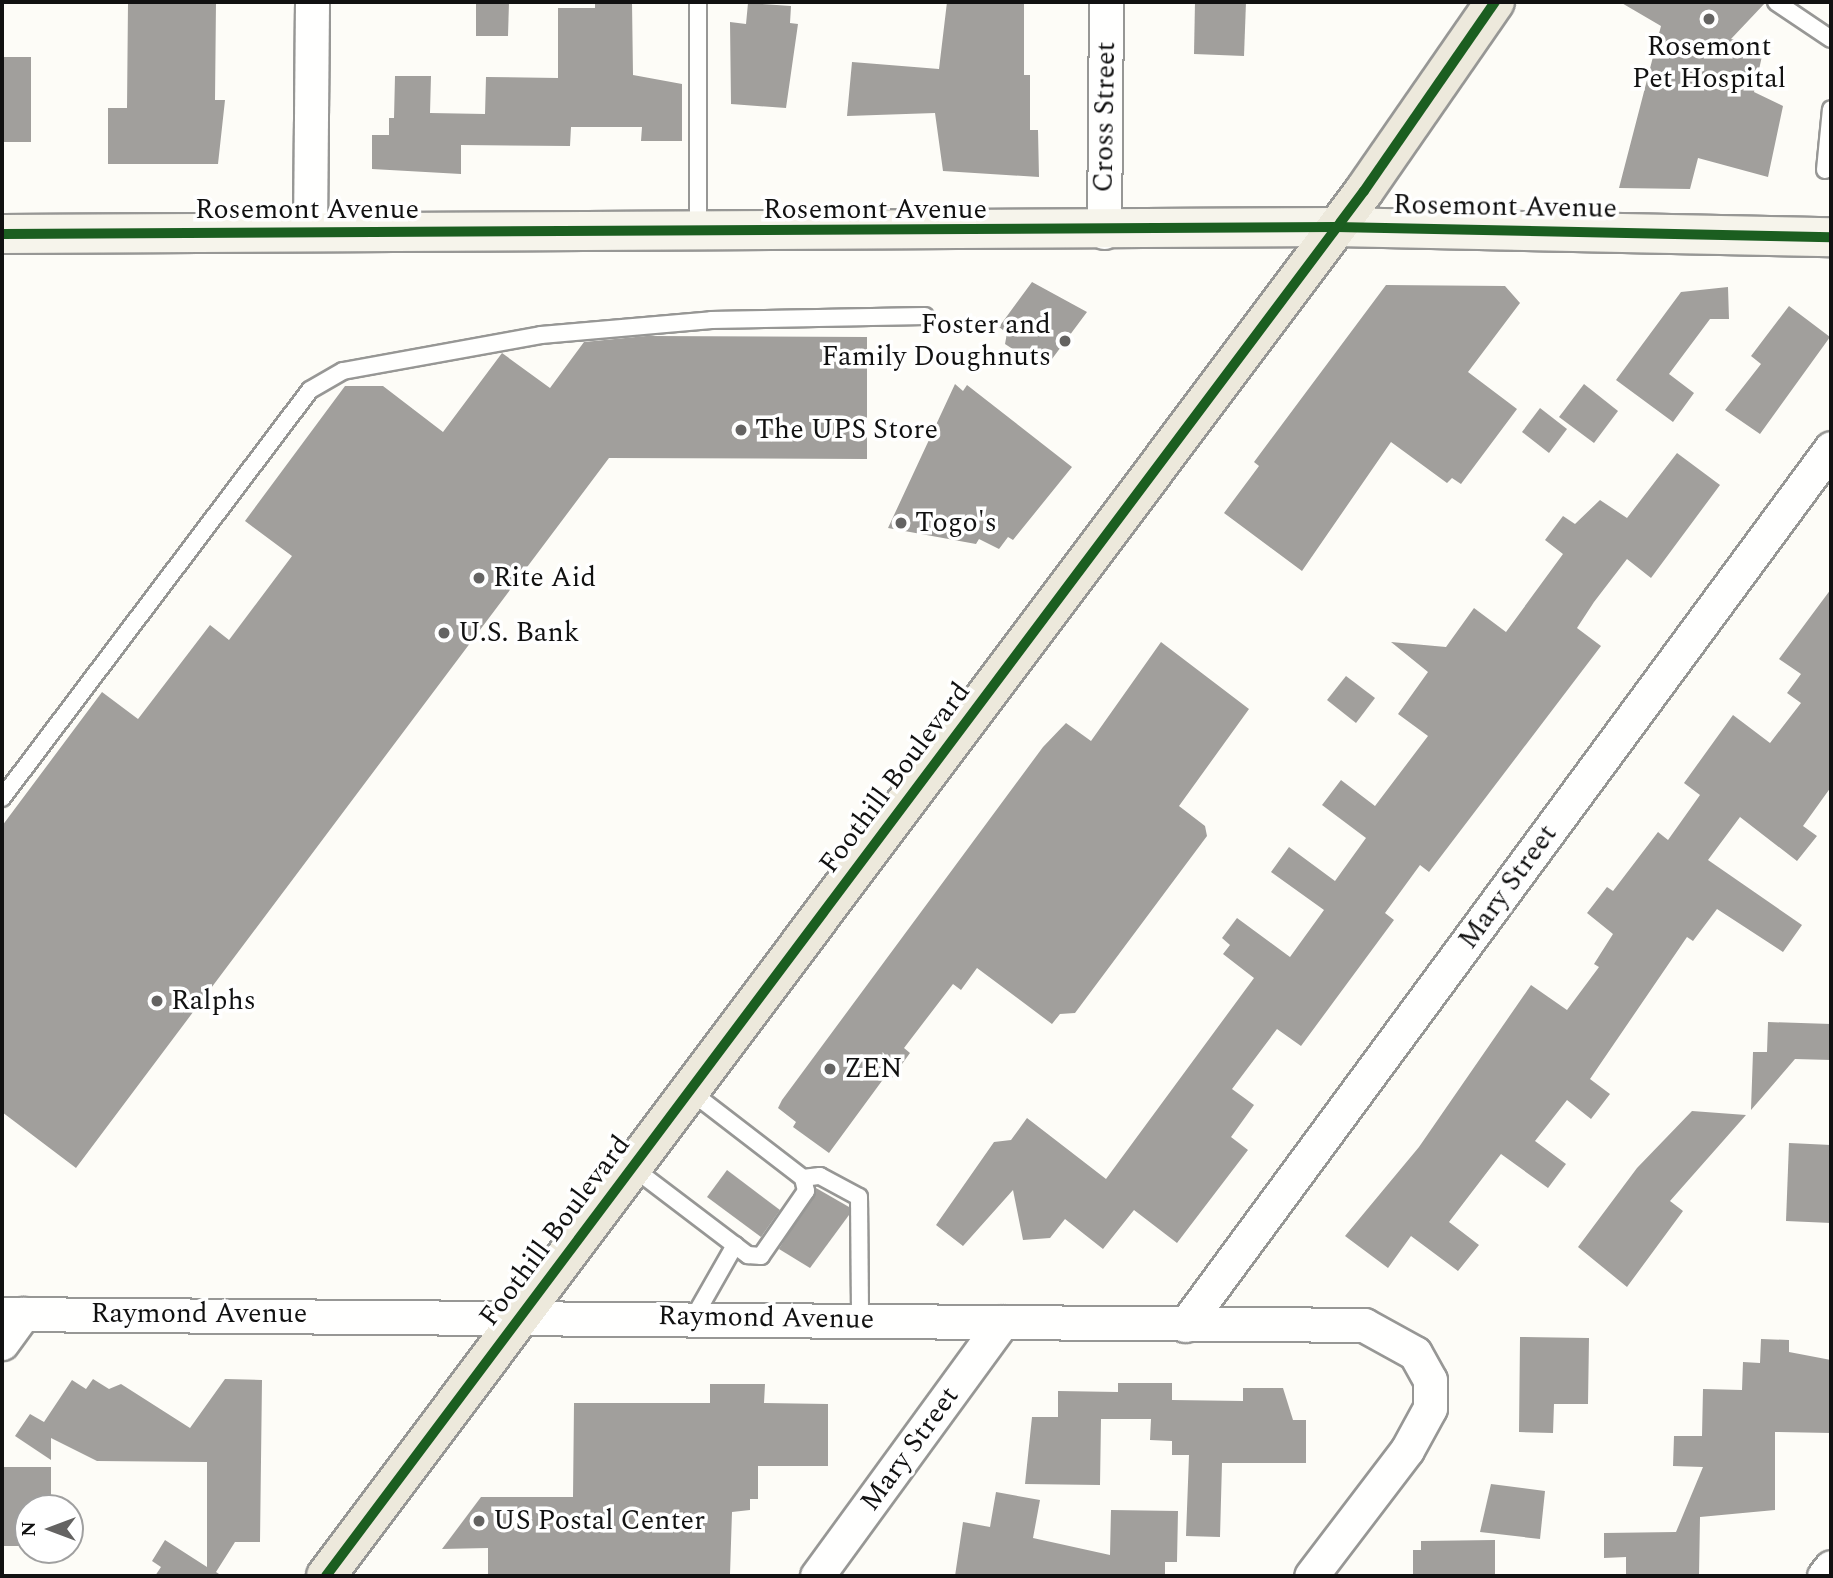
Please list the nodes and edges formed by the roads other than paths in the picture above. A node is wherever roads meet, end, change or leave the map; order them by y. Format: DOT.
graph roads {
  1 [pos="312,2"];
  2 [pos="698,2"];
  3 [pos="1106,2"];
  4 [pos="1494,2"];
  5 [pos="1776,2"];
  6 [pos="1831,39"];
  7 [pos="1831,109"];
  8 [pos="1825,170"];
  9 [pos="1336,227"];
  10 [pos="310,232"];
  11 [pos="698,232"];
  12 [pos="1104,232"];
  13 [pos="2,234"];
  14 [pos="1831,237"];
  15 [pos="925,317"];
  16 [pos="1831,448"];
  17 [pos="2,798"];
  18 [pos="689,1091"];
  19 [pos="632,1167"];
  20 [pos="803,1178"];
  21 [pos="735,1245"];
  22 [pos="13,1314"];
  23 [pos="521,1315"];
  24 [pos="694,1317"];
  25 [pos="860,1319"];
  26 [pos="1002,1322"];
  27 [pos="1185,1325"];
  28 [pos="2,1343"];
  29 [pos="1831,1567"];
  30 [pos="326,1576"];
  31 [pos="817,1576"];
  32 [pos="1311,1576"];
  33 [pos="1824,1576"];
  1 -- 10 [label="street"];
  2 -- 11 [label="lane"];
  3 -- 12 [label="street, Cross Street"];
  4 -- 9 [label="main road, Foothill Boulevard"];
  5 -- 6 [label="lane"];
  7 -- 8 [label="lane"];
  9 -- 12 [label="street, Rosemont Avenue"];
  9 -- 14 [label="street, Rosemont Avenue"];
  9 -- 18 [label="main road, Foothill Boulevard"];
  10 -- 11 [label="street, Rosemont Avenue"];
  10 -- 13 [label="street, Rosemont Avenue"];
  11 -- 12 [label="street, Rosemont Avenue"];
  15 -- 17 [label="lane"];
  16 -- 27 [label="street, Mary Street"];
  18 -- 19 [label="main road, Foothill Boulevard"];
  18 -- 20 [label="lane"];
  19 -- 21 [label="lane"];
  19 -- 23 [label="main road, Foothill Boulevard"];
  20 -- 21 [label="lane"];
  20 -- 25 [label="lane"];
  21 -- 24 [label="lane"];
  22 -- 23 [label="street, Raymond Avenue"];
  22 -- 28 [label="street"];
  23 -- 24 [label="street, Raymond Avenue"];
  23 -- 30 [label="main road, Foothill Boulevard"];
  24 -- 25 [label="street, Raymond Avenue"];
  25 -- 26 [label="street, Raymond Avenue"];
  26 -- 27 [label="street, Raymond Avenue"];
  26 -- 31 [label="street, Mary Street"];
  27 -- 32 [label="street, Raymond Avenue"];
  29 -- 33 [label="street"];
}
